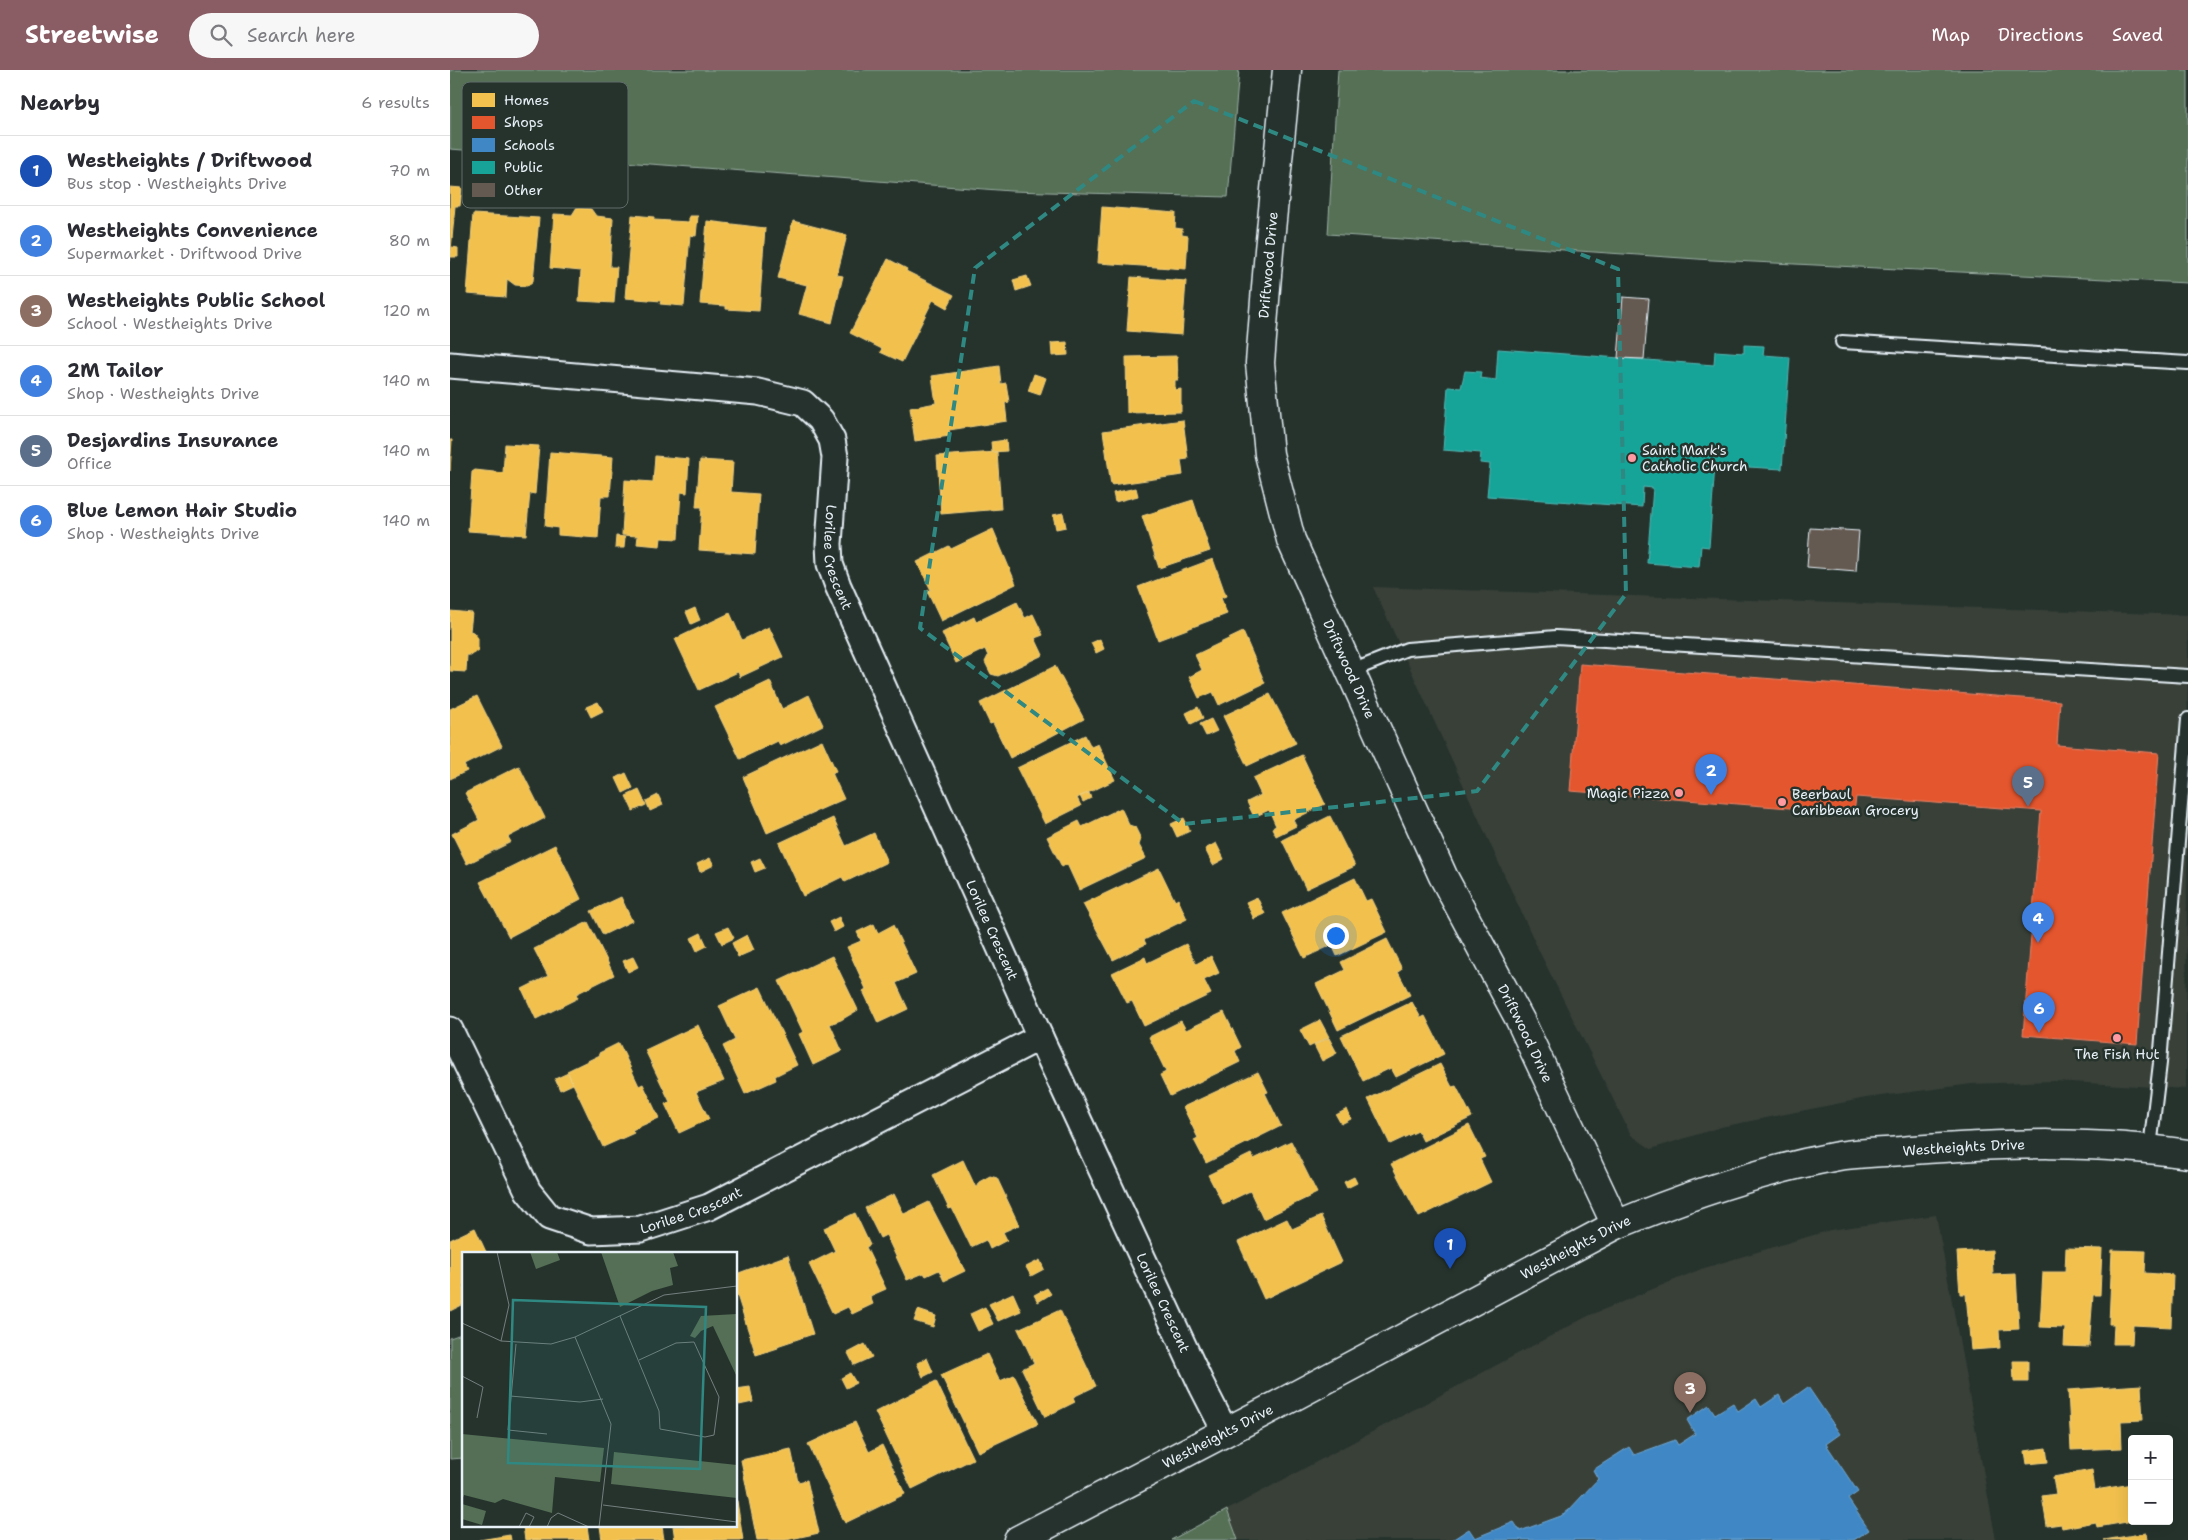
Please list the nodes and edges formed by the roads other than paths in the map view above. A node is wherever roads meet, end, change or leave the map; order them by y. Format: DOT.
graph roads {
  1 [pos="1287,70"];
  2 [pos="1842,342"];
  3 [pos="2188,363"];
  4 [pos="450,365"];
  5 [pos="1351,671"];
  6 [pos="2188,676"];
  7 [pos="2188,719"];
  8 [pos="450,1030"];
  9 [pos="1040,1037"];
  10 [pos="2150,1148"];
  11 [pos="2188,1154"];
  12 [pos="1616,1225"];
  13 [pos="1226,1431"];
  14 [pos="1018,1540"];
  1 -- 5 [label="street, Driftwood Drive"];
  2 -- 3 [label="lane"];
  4 -- 9 [label="street, Lorilee Crescent"];
  5 -- 6 [label="lane"];
  5 -- 12 [label="street, Driftwood Drive"];
  7 -- 10 [label="lane"];
  8 -- 9 [label="street, Lorilee Crescent"];
  9 -- 13 [label="street, Lorilee Crescent"];
  10 -- 11 [label="street, Westheights Drive"];
  10 -- 12 [label="street, Westheights Drive"];
  12 -- 13 [label="street, Westheights Drive"];
  13 -- 14 [label="street, Westheights Drive"];
}
